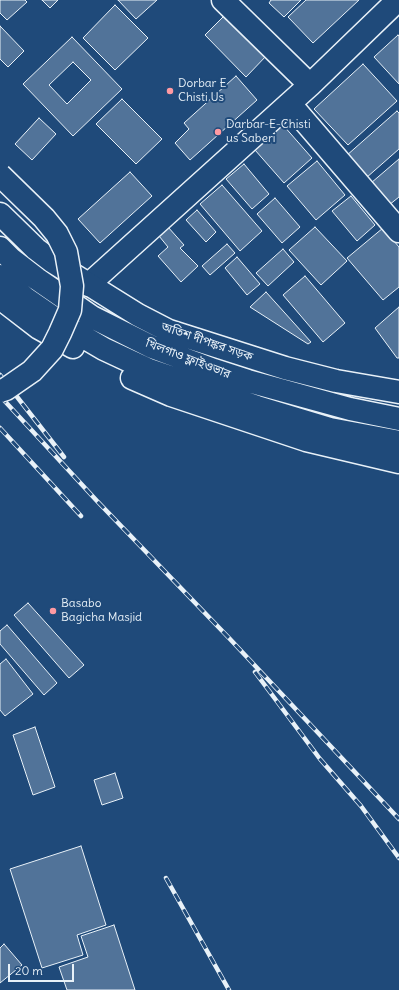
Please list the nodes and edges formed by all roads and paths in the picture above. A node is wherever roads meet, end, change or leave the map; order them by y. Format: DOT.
graph roads {
  1 [pos="223,0"];
  2 [pos="398,0"];
  3 [pos="310,85"];
  4 [pos="290,104"];
  5 [pos="0,175"];
  6 [pos="0,214"];
  7 [pos="399,231"];
  8 [pos="0,248"];
  9 [pos="0,276"];
  10 [pos="88,285"];
  11 [pos="0,298"];
  12 [pos="0,391"];
  13 [pos="399,392"];
  14 [pos="399,420"];
  15 [pos="399,442"];
  16 [pos="399,462"];
  1 -- 3 [label="main road"];
  2 -- 3 [label="main road"];
  3 -- 4 [label="main road"];
  4 -- 7 [label="main road"];
  4 -- 10 [label="main road"];
  5 -- 12 [label="main road, bridge"];
  6 -- 10 [label="main road, অতিশ দীপঙ্কর সড়ক"];
  8 -- 14 [label="main road, খিলগাও ফ্লাইওভার"];
  9 -- 15 [label="main road, খিলগাও ফ্লাইওভার"];
  10 -- 13 [label="main road, অতিশ দীপঙ্কর সড়ক"];
  11 -- 16 [label="main road"];
}
